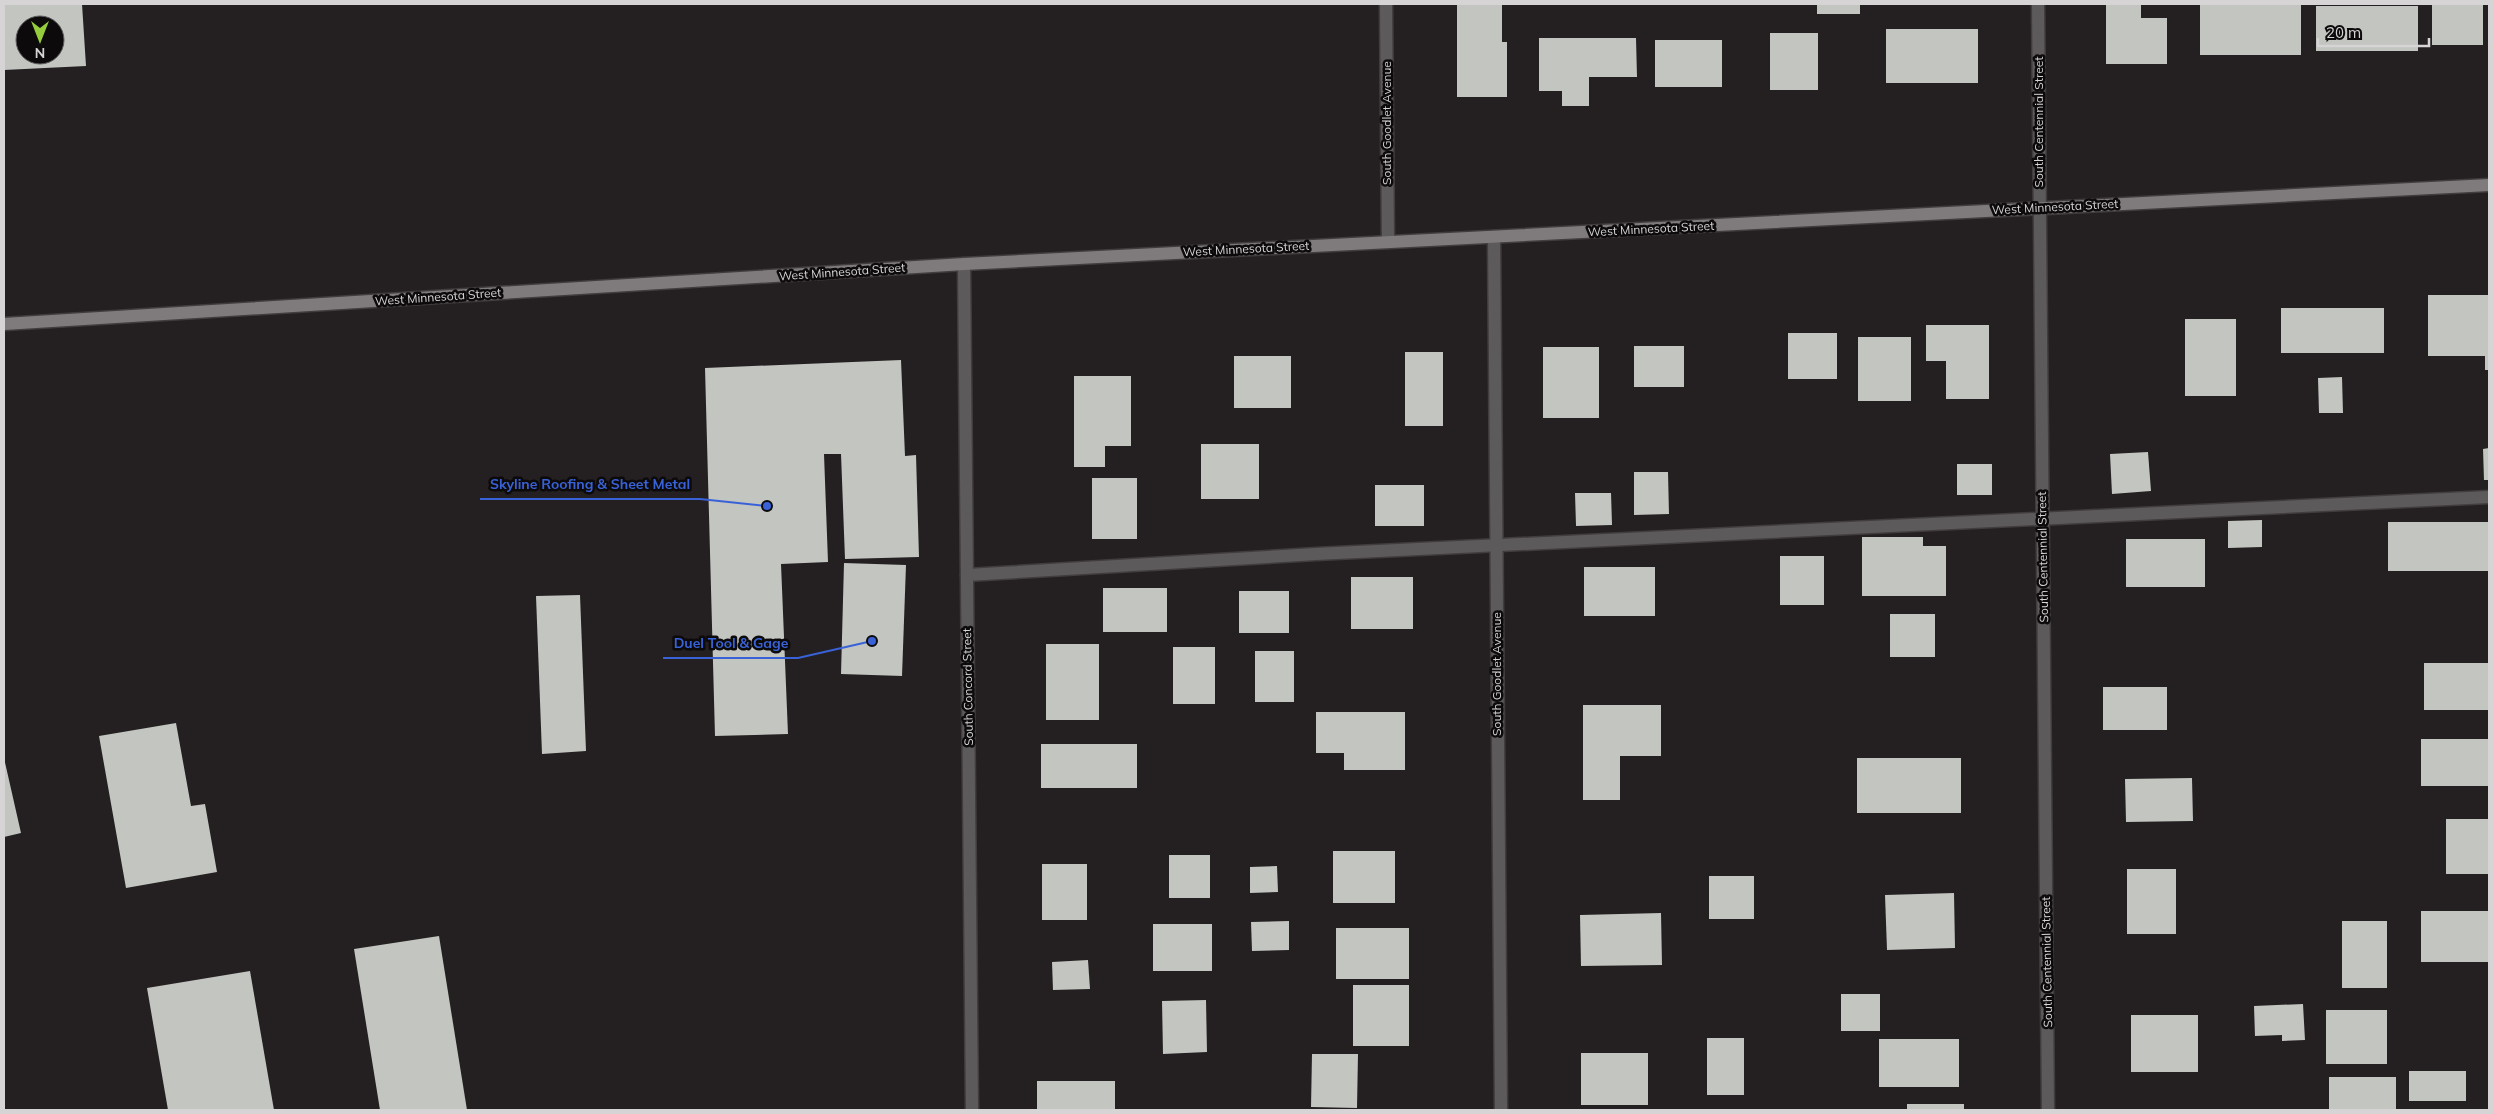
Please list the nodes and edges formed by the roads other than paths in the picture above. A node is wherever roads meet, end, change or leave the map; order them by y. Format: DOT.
graph roads {
  1 [pos="1386,4"];
  2 [pos="2038,4"];
  3 [pos="2489,185"];
  4 [pos="2040,208"];
  5 [pos="1494,237"];
  6 [pos="1388,242"];
  7 [pos="964,264"];
  8 [pos="4,324"];
  9 [pos="2489,496"];
  10 [pos="2042,519"];
  11 [pos="1496,545"];
  12 [pos="967,575"];
  13 [pos="972,1110"];
  14 [pos="1501,1110"];
  15 [pos="2048,1110"];
  1 -- 6 [label="street, South Goodlet Avenue"];
  2 -- 4 [label="street, South Centennial Street"];
  3 -- 4 [label="street, West Minnesota Street"];
  4 -- 5 [label="street, West Minnesota Street"];
  4 -- 10 [label="street, South Centennial Street"];
  5 -- 6 [label="street, West Minnesota Street"];
  5 -- 11 [label="street, South Goodlet Avenue"];
  6 -- 7 [label="street, West Minnesota Street"];
  7 -- 8 [label="street, West Minnesota Street"];
  7 -- 12 [label="street, South Concord Street"];
  9 -- 10 [label="street"];
  10 -- 11 [label="street"];
  10 -- 15 [label="street, South Centennial Street"];
  11 -- 12 [label="street"];
  11 -- 14 [label="street, South Goodlet Avenue"];
  12 -- 13 [label="street, South Concord Street"];
}
